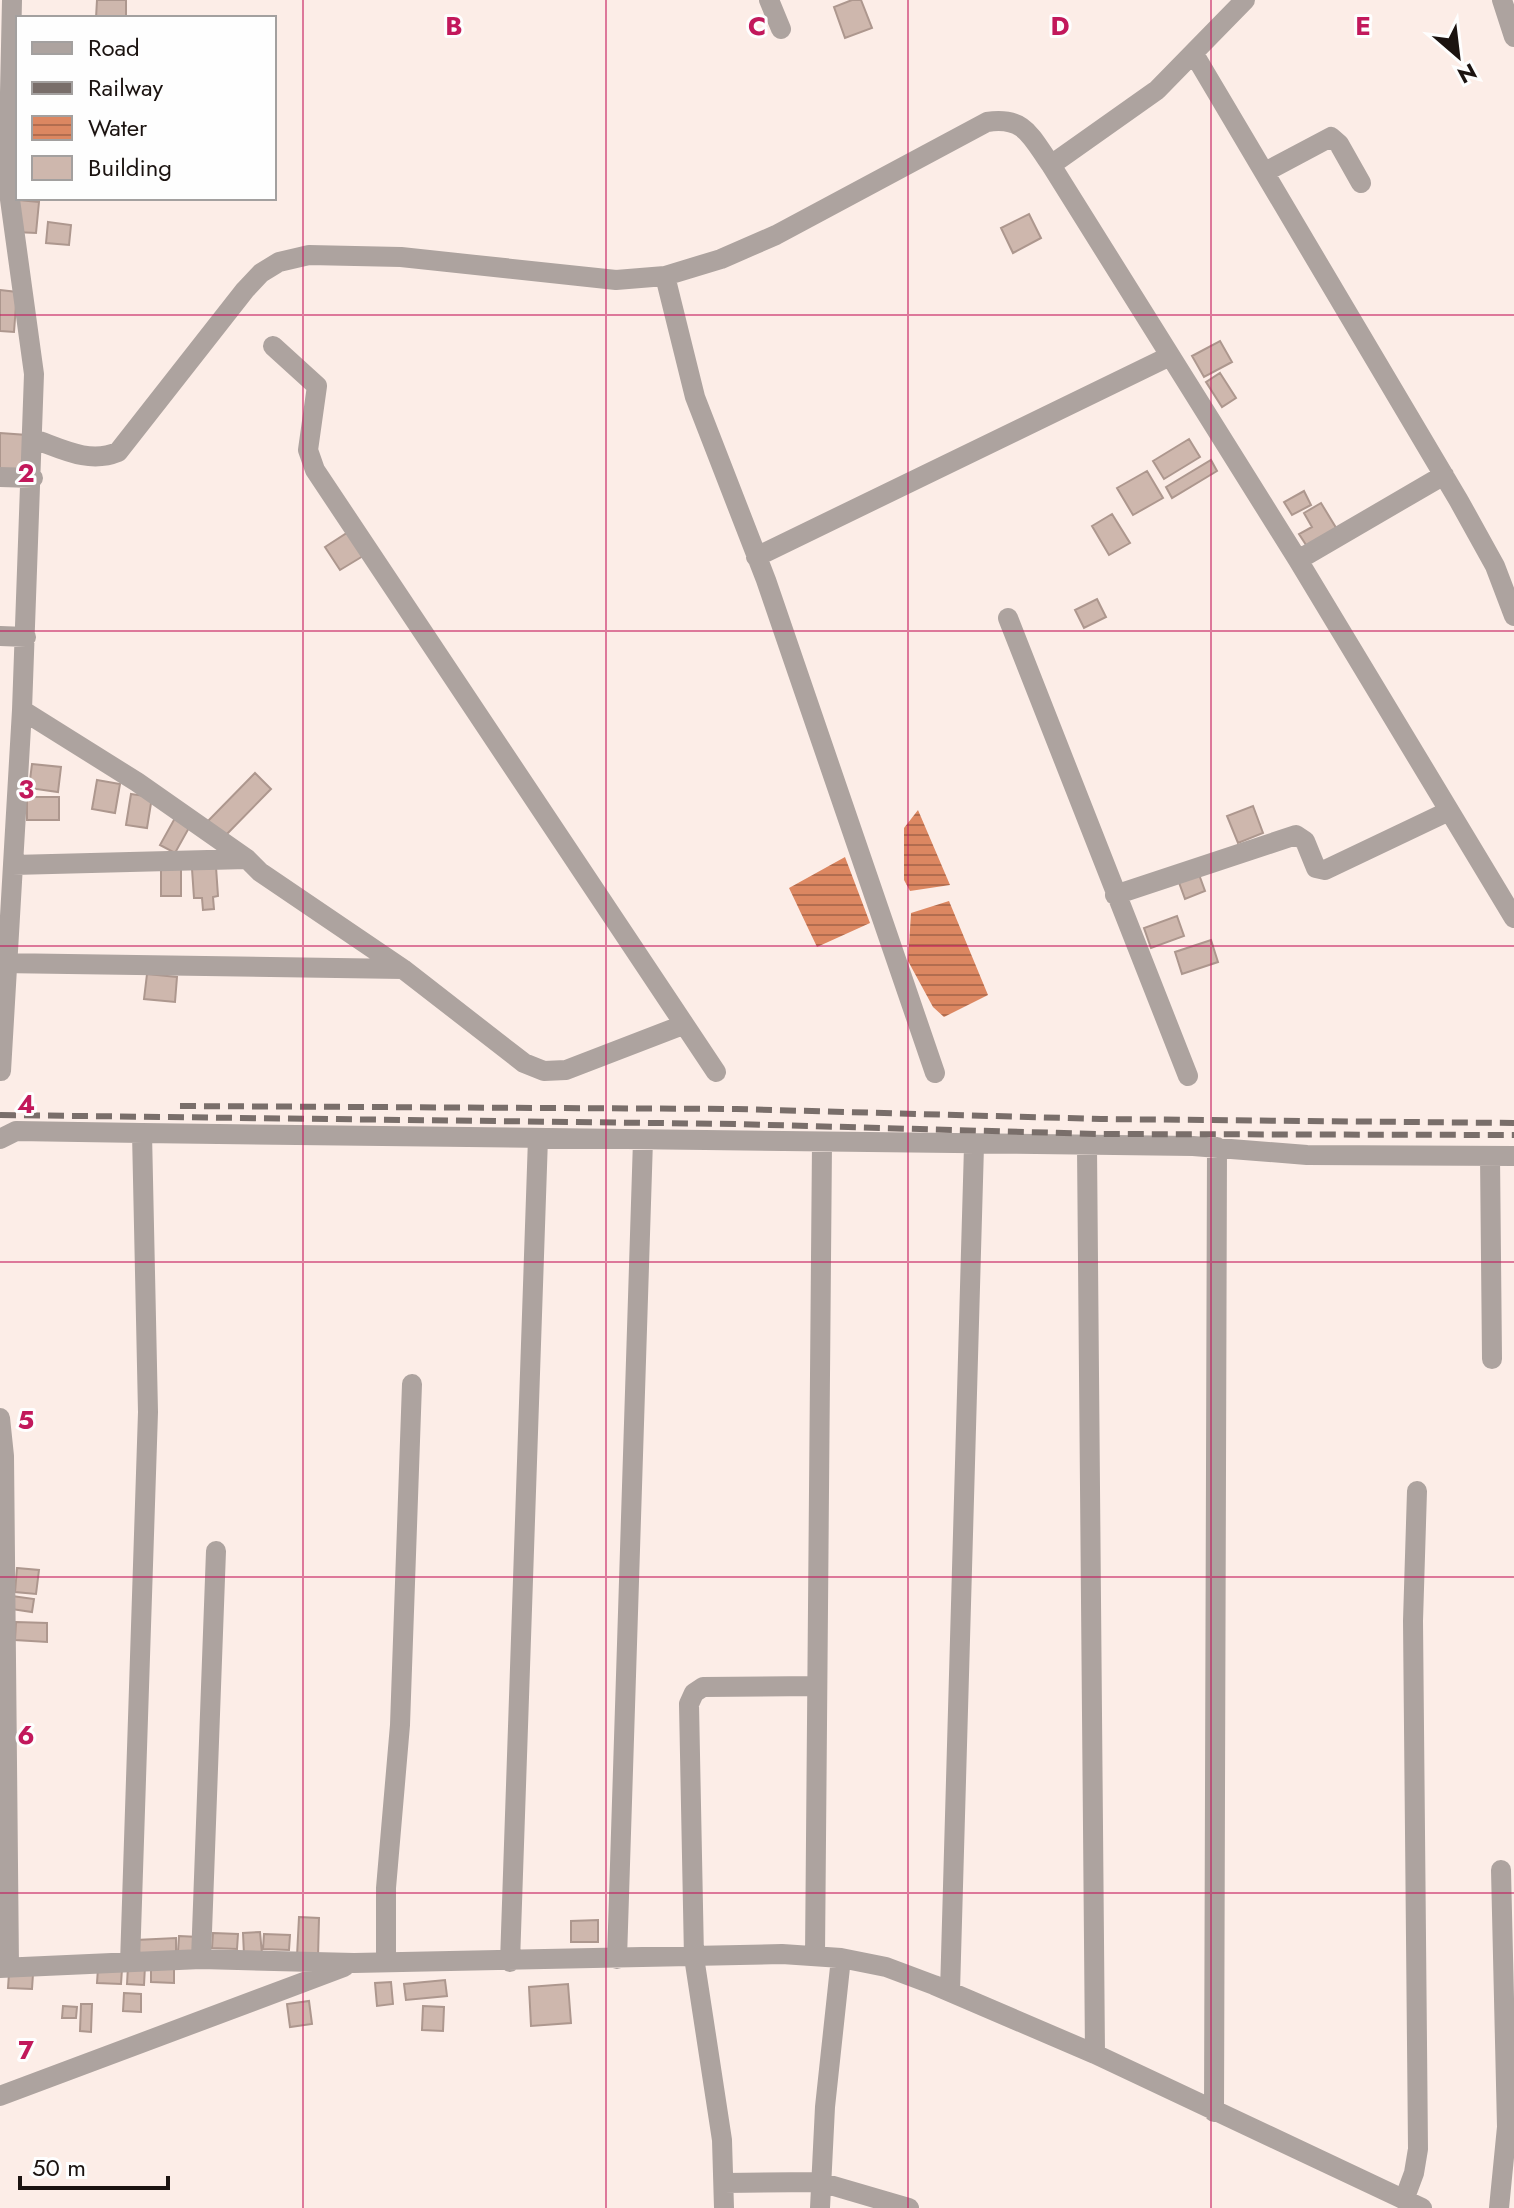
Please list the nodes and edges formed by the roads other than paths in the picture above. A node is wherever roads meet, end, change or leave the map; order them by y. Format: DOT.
graph roads {
  1 [pos="12,0"];
  2 [pos="769,0"];
  3 [pos="1245,0"];
  4 [pos="1502,0"];
  5 [pos="781,29"];
  6 [pos="1514,37"];
  7 [pos="1194,54"];
  8 [pos="1051,165"];
  9 [pos="1265,172"];
  10 [pos="1361,183"];
  11 [pos="4,184"];
  12 [pos="665,276"];
  13 [pos="273,346"];
  14 [pos="1170,356"];
  15 [pos="34,439"];
  16 [pos="1444,475"];
  17 [pos="0,477"];
  18 [pos="33,478"];
  19 [pos="756,557"];
  20 [pos="1298,560"];
  21 [pos="1514,616"];
  22 [pos="1008,618"];
  23 [pos="0,636"];
  24 [pos="26,637"];
  25 [pos="22,710"];
  26 [pos="9,796"];
  27 [pos="1449,811"];
  28 [pos="247,859"];
  29 [pos="13,865"];
  30 [pos="1115,895"];
  31 [pos="1514,918"];
  32 [pos="3,963"];
  33 [pos="403,969"];
  34 [pos="683,1025"];
  35 [pos="1,1071"];
  36 [pos="716,1072"];
  37 [pos="935,1073"];
  38 [pos="1188,1076"];
  39 [pos="142,1133"];
  40 [pos="538,1138"];
  41 [pos="0,1139"];
  42 [pos="643,1140"];
  43 [pos="822,1143"];
  44 [pos="974,1146"];
  45 [pos="1087,1147"];
  46 [pos="1217,1147"];
  47 [pos="1490,1156"];
  48 [pos="1514,1156"];
  49 [pos="1492,1359"];
  50 [pos="412,1384"];
  51 [pos="0,1418"];
  52 [pos="1417,1491"];
  53 [pos="216,1551"];
  54 [pos="817,1686"];
  55 [pos="4,1852"];
  56 [pos="1501,1870"];
  57 [pos="815,1956"];
  58 [pos="694,1957"];
  59 [pos="841,1958"];
  60 [pos="201,1959"];
  61 [pos="617,1959"];
  62 [pos="510,1962"];
  63 [pos="130,1963"];
  64 [pos="354,1963"];
  65 [pos="386,1963"];
  66 [pos="4,1968"];
  67 [pos="950,1992"];
  68 [pos="1095,2054"];
  69 [pos="0,2096"];
  70 [pos="1214,2112"];
  71 [pos="820,2182"];
  72 [pos="724,2183"];
  73 [pos="1413,2204"];
  74 [pos="724,2208"];
  75 [pos="820,2208"];
  76 [pos="909,2208"];
  77 [pos="1499,2208"];
  1 -- 11 [label="street"];
  2 -- 5 [label="street"];
  3 -- 7 [label="street"];
  4 -- 6 [label="street"];
  7 -- 8 [label="street"];
  7 -- 9 [label="street"];
  8 -- 12 [label="street"];
  8 -- 14 [label="street"];
  9 -- 10 [label="street"];
  9 -- 16 [label="street"];
  11 -- 15 [label="street"];
  12 -- 15 [label="street"];
  12 -- 19 [label="street"];
  13 -- 34 [label="street"];
  14 -- 19 [label="street"];
  14 -- 20 [label="street"];
  15 -- 18 [label="street"];
  16 -- 20 [label="street"];
  16 -- 21 [label="street"];
  17 -- 18 [label="street"];
  18 -- 24 [label="street"];
  19 -- 37 [label="street"];
  20 -- 27 [label="street"];
  22 -- 30 [label="street"];
  23 -- 24 [label="street"];
  24 -- 25 [label="street"];
  25 -- 26 [label="street"];
  25 -- 28 [label="street"];
  26 -- 29 [label="street"];
  27 -- 30 [label="street"];
  27 -- 31 [label="street"];
  28 -- 29 [label="street"];
  28 -- 33 [label="street"];
  29 -- 32 [label="street"];
  30 -- 38 [label="street"];
  32 -- 33 [label="street"];
  32 -- 35 [label="street"];
  33 -- 34 [label="street"];
  34 -- 36 [label="street"];
  39 -- 40 [label="street"];
  39 -- 41 [label="street"];
  39 -- 63 [label="street"];
  40 -- 42 [label="street"];
  40 -- 62 [label="street"];
  42 -- 43 [label="street"];
  42 -- 61 [label="street"];
  43 -- 44 [label="street"];
  43 -- 54 [label="street"];
  44 -- 45 [label="street"];
  44 -- 67 [label="street"];
  45 -- 46 [label="street"];
  45 -- 68 [label="street"];
  46 -- 47 [label="street"];
  46 -- 70 [label="street"];
  47 -- 48 [label="street"];
  47 -- 49 [label="street"];
  50 -- 65 [label="street"];
  51 -- 55 [label="street"];
  52 -- 73 [label="street"];
  53 -- 60 [label="street"];
  54 -- 57 [label="street"];
  54 -- 58 [label="street"];
  55 -- 66 [label="street"];
  56 -- 77 [label="street"];
  57 -- 58 [label="street"];
  57 -- 59 [label="street"];
  58 -- 61 [label="street"];
  58 -- 72 [label="street"];
  59 -- 67 [label="street"];
  59 -- 71 [label="street"];
  60 -- 63 [label="street"];
  60 -- 64 [label="street"];
  61 -- 62 [label="street"];
  62 -- 65 [label="street"];
  63 -- 66 [label="street"];
  64 -- 65 [label="street"];
  64 -- 69 [label="street"];
  67 -- 68 [label="street"];
  68 -- 70 [label="street"];
  70 -- 73 [label="street"];
  71 -- 72 [label="street"];
  71 -- 75 [label="street"];
  71 -- 76 [label="street"];
  72 -- 74 [label="street"];
}
